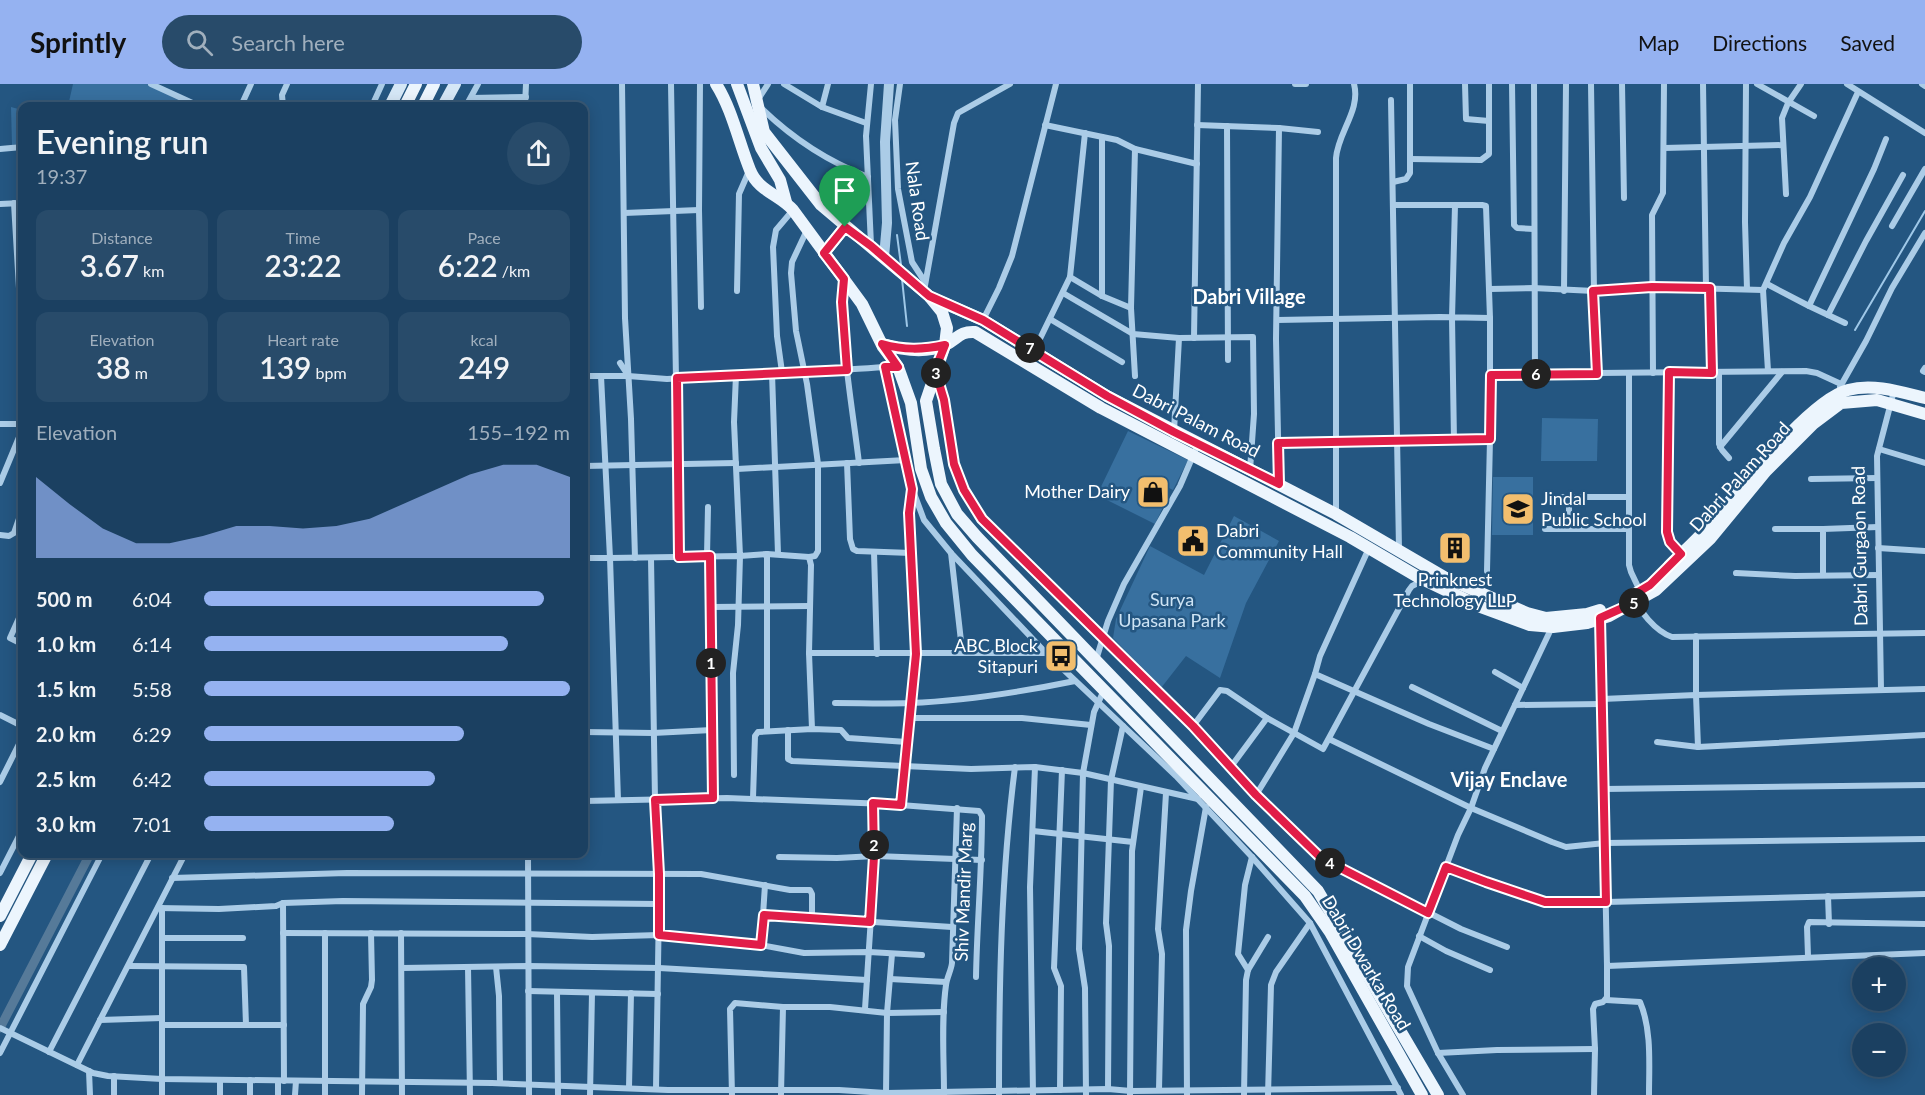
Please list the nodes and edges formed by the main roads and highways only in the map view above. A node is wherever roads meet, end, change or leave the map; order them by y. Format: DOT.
graph roads {
  1 [pos="401,84"];
  2 [pos="416,84"];
  3 [pos="434,84"];
  4 [pos="455,84"];
  5 [pos="716,84"];
  6 [pos="737,84"];
  7 [pos="753,84"];
  8 [pos="392,102"];
  9 [pos="407,102"];
  10 [pos="425,102"];
  11 [pos="445,102"];
  12 [pos="790,206"];
  13 [pos="845,227"];
  14 [pos="824,253"];
  15 [pos="924,289"];
  16 [pos="882,344"];
  17 [pos="945,345"];
  18 [pos="1840,393"];
  19 [pos="1925,398"];
  20 [pos="1925,414"];
  21 [pos="1637,592"];
  22 [pos="1484,601"];
  23 [pos="30,858"];
  24 [pos="44,858"];
  25 [pos="0,916"];
  26 [pos="0,945"];
  27 [pos="1422,1095"];
  28 [pos="1438,1095"];
  1 -- 8 [label="main road"];
  2 -- 9 [label="main road"];
  3 -- 10 [label="main road"];
  4 -- 11 [label="main road"];
  5 -- 12 [label="main road, Dabri Dwarka Road"];
  6 -- 12 [label="main road"];
  7 -- 13 [label="main road"];
  12 -- 14 [label="main road, Dabri Dwarka Road"];
  13 -- 14 [label="main road"];
  13 -- 15 [label="main road"];
  14 -- 16 [label="main road, Dabri Dwarka Road"];
  15 -- 17 [label="main road, Dabri Dwarka Road"];
  15 -- 22 [label="main road, Dabri Palam Road"];
  16 -- 17 [label="main road, Dabri Palam Road"];
  16 -- 27 [label="main road, Dabri Dwarka Road"];
  17 -- 22 [label="main road, Dabri Palam Road"];
  17 -- 28 [label="main road, Dabri Dwarka Road"];
  18 -- 19 [label="main road, Dabri Palam Road"];
  18 -- 20 [label="main road"];
  18 -- 21 [label="main road, Dabri Palam Road"];
  18 -- 21 [label="main road, Dabri Palam Road"];
  21 -- 22 [label="main road, Dabri Palam Road"];
  21 -- 22 [label="main road, Dabri Palam Road"];
  23 -- 25 [label="main road"];
  24 -- 26 [label="main road"];
}
